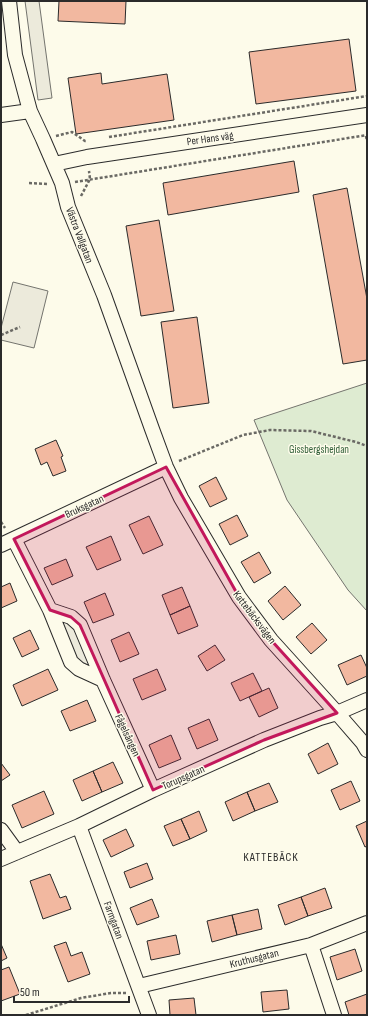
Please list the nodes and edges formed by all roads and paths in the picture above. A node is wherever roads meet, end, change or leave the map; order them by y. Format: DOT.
graph roads {
  1 [pos="9,1"];
  2 [pos="367,96"];
  3 [pos="30,111"];
  4 [pos="1,115"];
  5 [pos="367,115"];
  6 [pos="367,136"];
  7 [pos="108,137"];
  8 [pos="43,139"];
  9 [pos="93,140"];
  10 [pos="367,142"];
  11 [pos="87,157"];
  12 [pos="54,164"];
  13 [pos="90,179"];
  14 [pos="62,184"];
  15 [pos="68,207"];
  16 [pos="20,327"];
  17 [pos="1,335"];
  18 [pos="367,446"];
  19 [pos="166,467"];
  20 [pos="7,542"];
  21 [pos="50,610"];
  22 [pos="102,680"];
  23 [pos="367,700"];
  24 [pos="337,713"];
  25 [pos="367,750"];
  26 [pos="153,790"];
  27 [pos="79,826"];
  28 [pos="1,830"];
  29 [pos="17,852"];
  30 [pos="1,859"];
  31 [pos="367,922"];
  32 [pos="311,945"];
  33 [pos="140,988"];
  34 [pos="26,1015"];
  35 [pos="149,1015"];
  36 [pos="334,1015"];
  1 -- 3 [label="street, Västra Vallgatan"];
  2 -- 7 [label="path"];
  3 -- 4 [label="street"];
  3 -- 8 [label="street, Västra Vallgatan"];
  5 -- 11 [label="street, Per Hans väg"];
  6 -- 10 [label="path"];
  6 -- 13 [label="path"];
  8 -- 9 [label="path"];
  8 -- 12 [label="street, Västra Vallgatan"];
  11 -- 12 [label="street, Per Hans väg"];
  11 -- 13 [label="path"];
  12 -- 14 [label="street, Västra Vallgatan"];
  13 -- 14 [label="path"];
  13 -- 15 [label="path"];
  14 -- 15 [label="street, Västra Vallgatan"];
  15 -- 19 [label="street, Västra Vallgatan"];
  16 -- 17 [label="path"];
  18 -- 19 [label="path"];
  19 -- 20 [label="street, Bruksgatan"];
  19 -- 24 [label="street, Kattebäcksvägen"];
  20 -- 21 [label="street"];
  21 -- 22 [label="street"];
  21 -- 22 [label="street, Fågelsången"];
  22 -- 26 [label="street, Fågelsången"];
  23 -- 24 [label="street, Torupsgatan"];
  24 -- 25 [label="street, Kattebäcksvägen"];
  24 -- 26 [label="street, Torupsgatan"];
  26 -- 27 [label="street, Torupsgatan"];
  27 -- 29 [label="street, Torupsgatan"];
  27 -- 33 [label="street, Farmgatan"];
  28 -- 29 [label="street"];
  29 -- 30 [label="street, Torupsgatan"];
  31 -- 32 [label="street, Kruthusgatan"];
  32 -- 33 [label="street, Kruthusgatan"];
  32 -- 36 [label="street"];
  33 -- 34 [label="path"];
  33 -- 35 [label="street, Farmgatan"];
}
